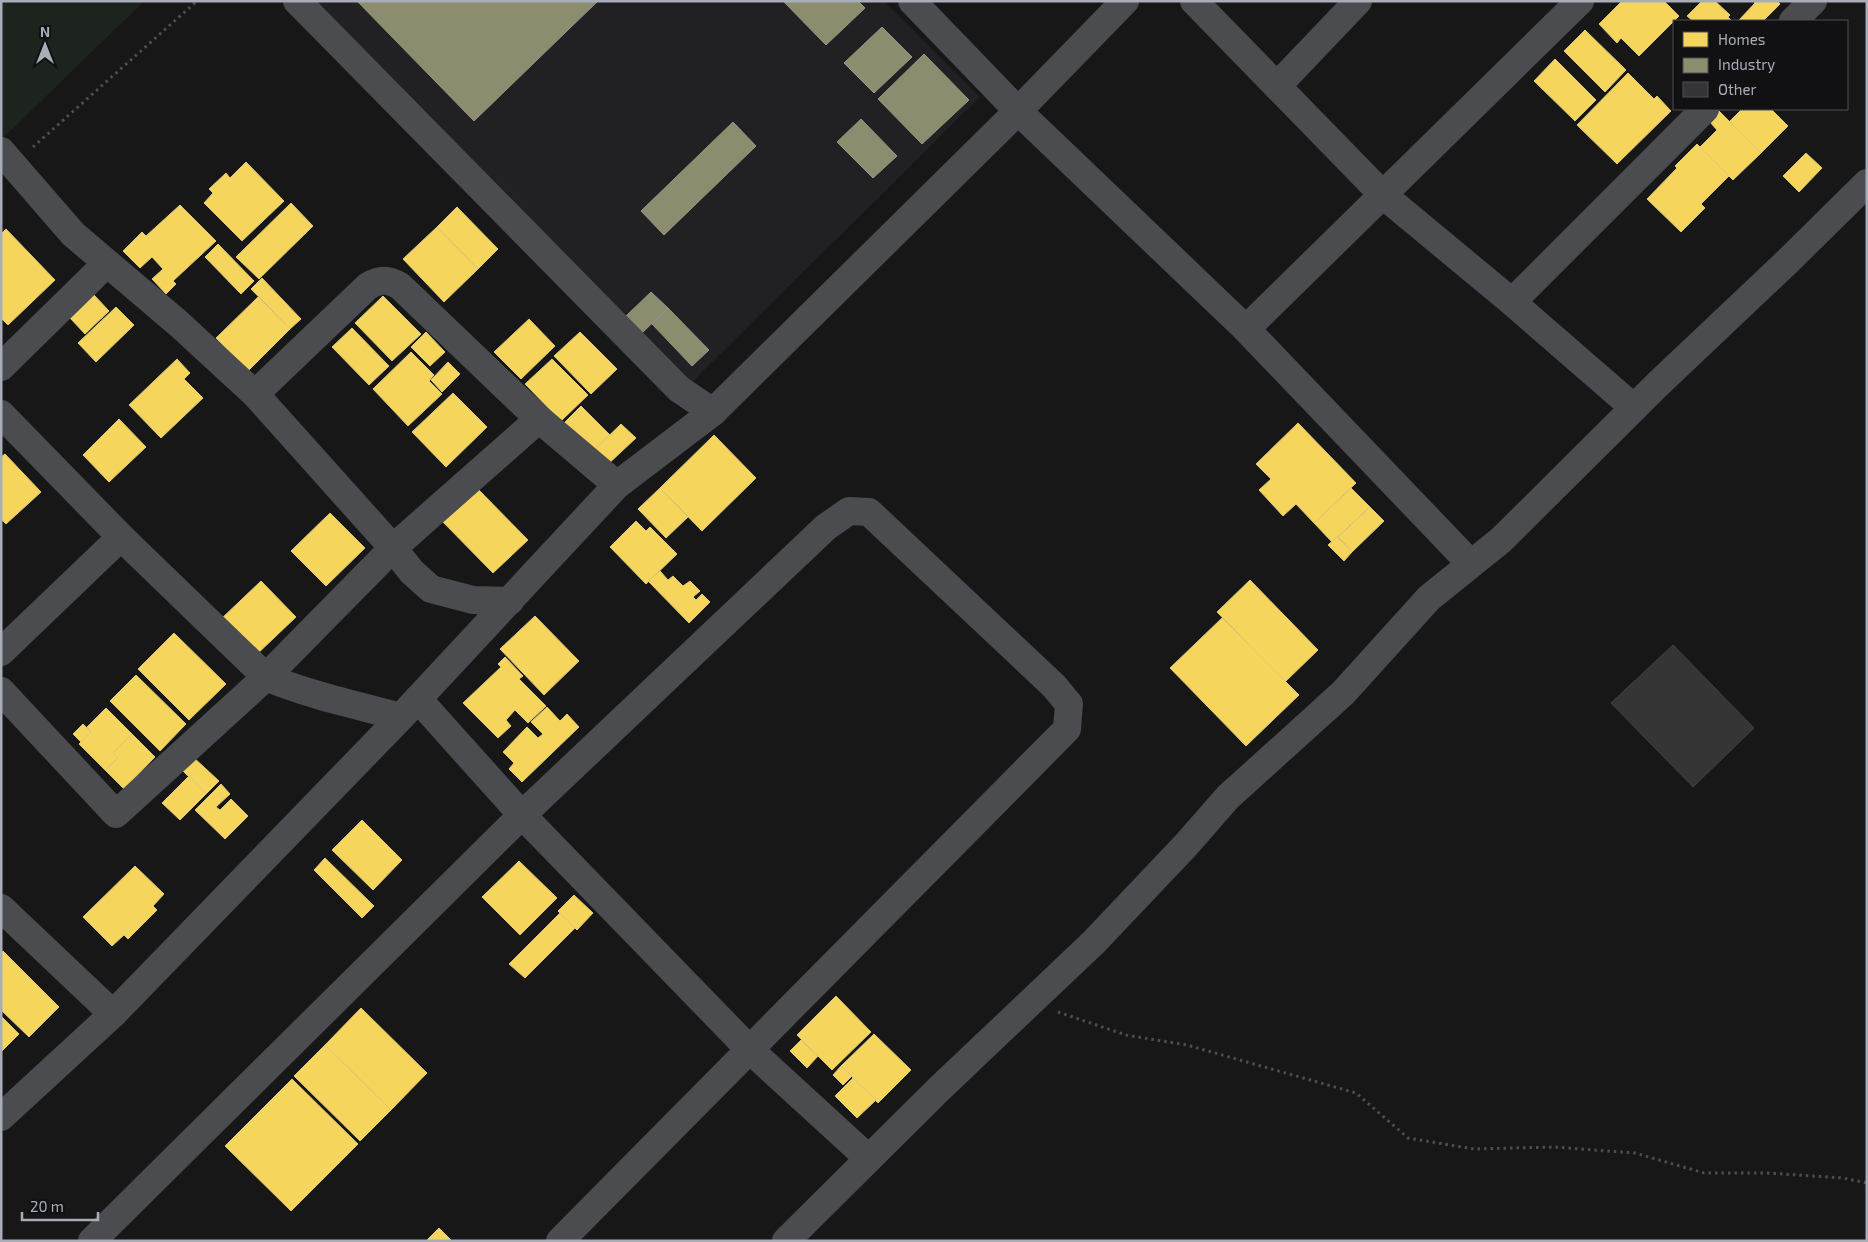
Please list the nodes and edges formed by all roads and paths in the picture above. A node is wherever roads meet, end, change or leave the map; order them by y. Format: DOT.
graph roads {
  1 [pos="197,1"];
  2 [pos="297,1"];
  3 [pos="912,1"];
  4 [pos="1125,1"];
  5 [pos="1194,1"];
  6 [pos="1358,1"];
  7 [pos="1580,1"];
  8 [pos="1813,1"];
  9 [pos="1794,20"];
  10 [pos="1277,86"];
  11 [pos="1704,110"];
  12 [pos="1018,111"];
  13 [pos="7,157"];
  14 [pos="1867,183"];
  15 [pos="1383,195"];
  16 [pos="106,263"];
  17 [pos="1512,302"];
  18 [pos="1246,329"];
  19 [pos="1,367"];
  20 [pos="255,394"];
  21 [pos="1634,408"];
  22 [pos="714,412"];
  23 [pos="1,414"];
  24 [pos="539,418"];
  25 [pos="617,485"];
  26 [pos="121,537"];
  27 [pos="393,548"];
  28 [pos="1471,564"];
  29 [pos="510,601"];
  30 [pos="1,652"];
  31 [pos="266,677"];
  32 [pos="1,691"];
  33 [pos="409,708"];
  34 [pos="522,815"];
  35 [pos="7,924"];
  36 [pos="1031,1003"];
  37 [pos="113,1014"];
  38 [pos="750,1050"];
  39 [pos="1,1117"];
  40 [pos="868,1158"];
  41 [pos="1867,1183"];
  42 [pos="92,1241"];
  43 [pos="560,1241"];
  44 [pos="786,1241"];
  1 -- 13 [label="path"];
  2 -- 22 [label="street"];
  3 -- 12 [label="street"];
  4 -- 12 [label="street"];
  5 -- 10 [label="street"];
  6 -- 10 [label="street"];
  7 -- 15 [label="street"];
  8 -- 9 [label="street"];
  10 -- 15 [label="street"];
  11 -- 17 [label="street"];
  12 -- 18 [label="street"];
  12 -- 22 [label="street"];
  13 -- 16 [label="street"];
  14 -- 21 [label="street"];
  15 -- 17 [label="street"];
  15 -- 18 [label="street"];
  16 -- 19 [label="street"];
  16 -- 20 [label="street"];
  17 -- 21 [label="street"];
  18 -- 28 [label="street"];
  20 -- 24 [label="street"];
  20 -- 27 [label="street"];
  21 -- 28 [label="street"];
  22 -- 25 [label="street"];
  23 -- 26 [label="street"];
  24 -- 25 [label="street"];
  24 -- 27 [label="street"];
  25 -- 29 [label="street"];
  26 -- 30 [label="street"];
  26 -- 31 [label="street"];
  27 -- 29 [label="street"];
  27 -- 31 [label="street"];
  28 -- 36 [label="street"];
  29 -- 33 [label="street"];
  31 -- 32 [label="street"];
  31 -- 33 [label="street"];
  33 -- 34 [label="street"];
  33 -- 37 [label="street"];
  34 -- 38 [label="street"];
  34 -- 38 [label="street"];
  34 -- 42 [label="street"];
  35 -- 37 [label="street"];
  36 -- 40 [label="street"];
  36 -- 41 [label="path"];
  37 -- 39 [label="street"];
  38 -- 40 [label="street"];
  38 -- 43 [label="street"];
  40 -- 44 [label="street"];
}
